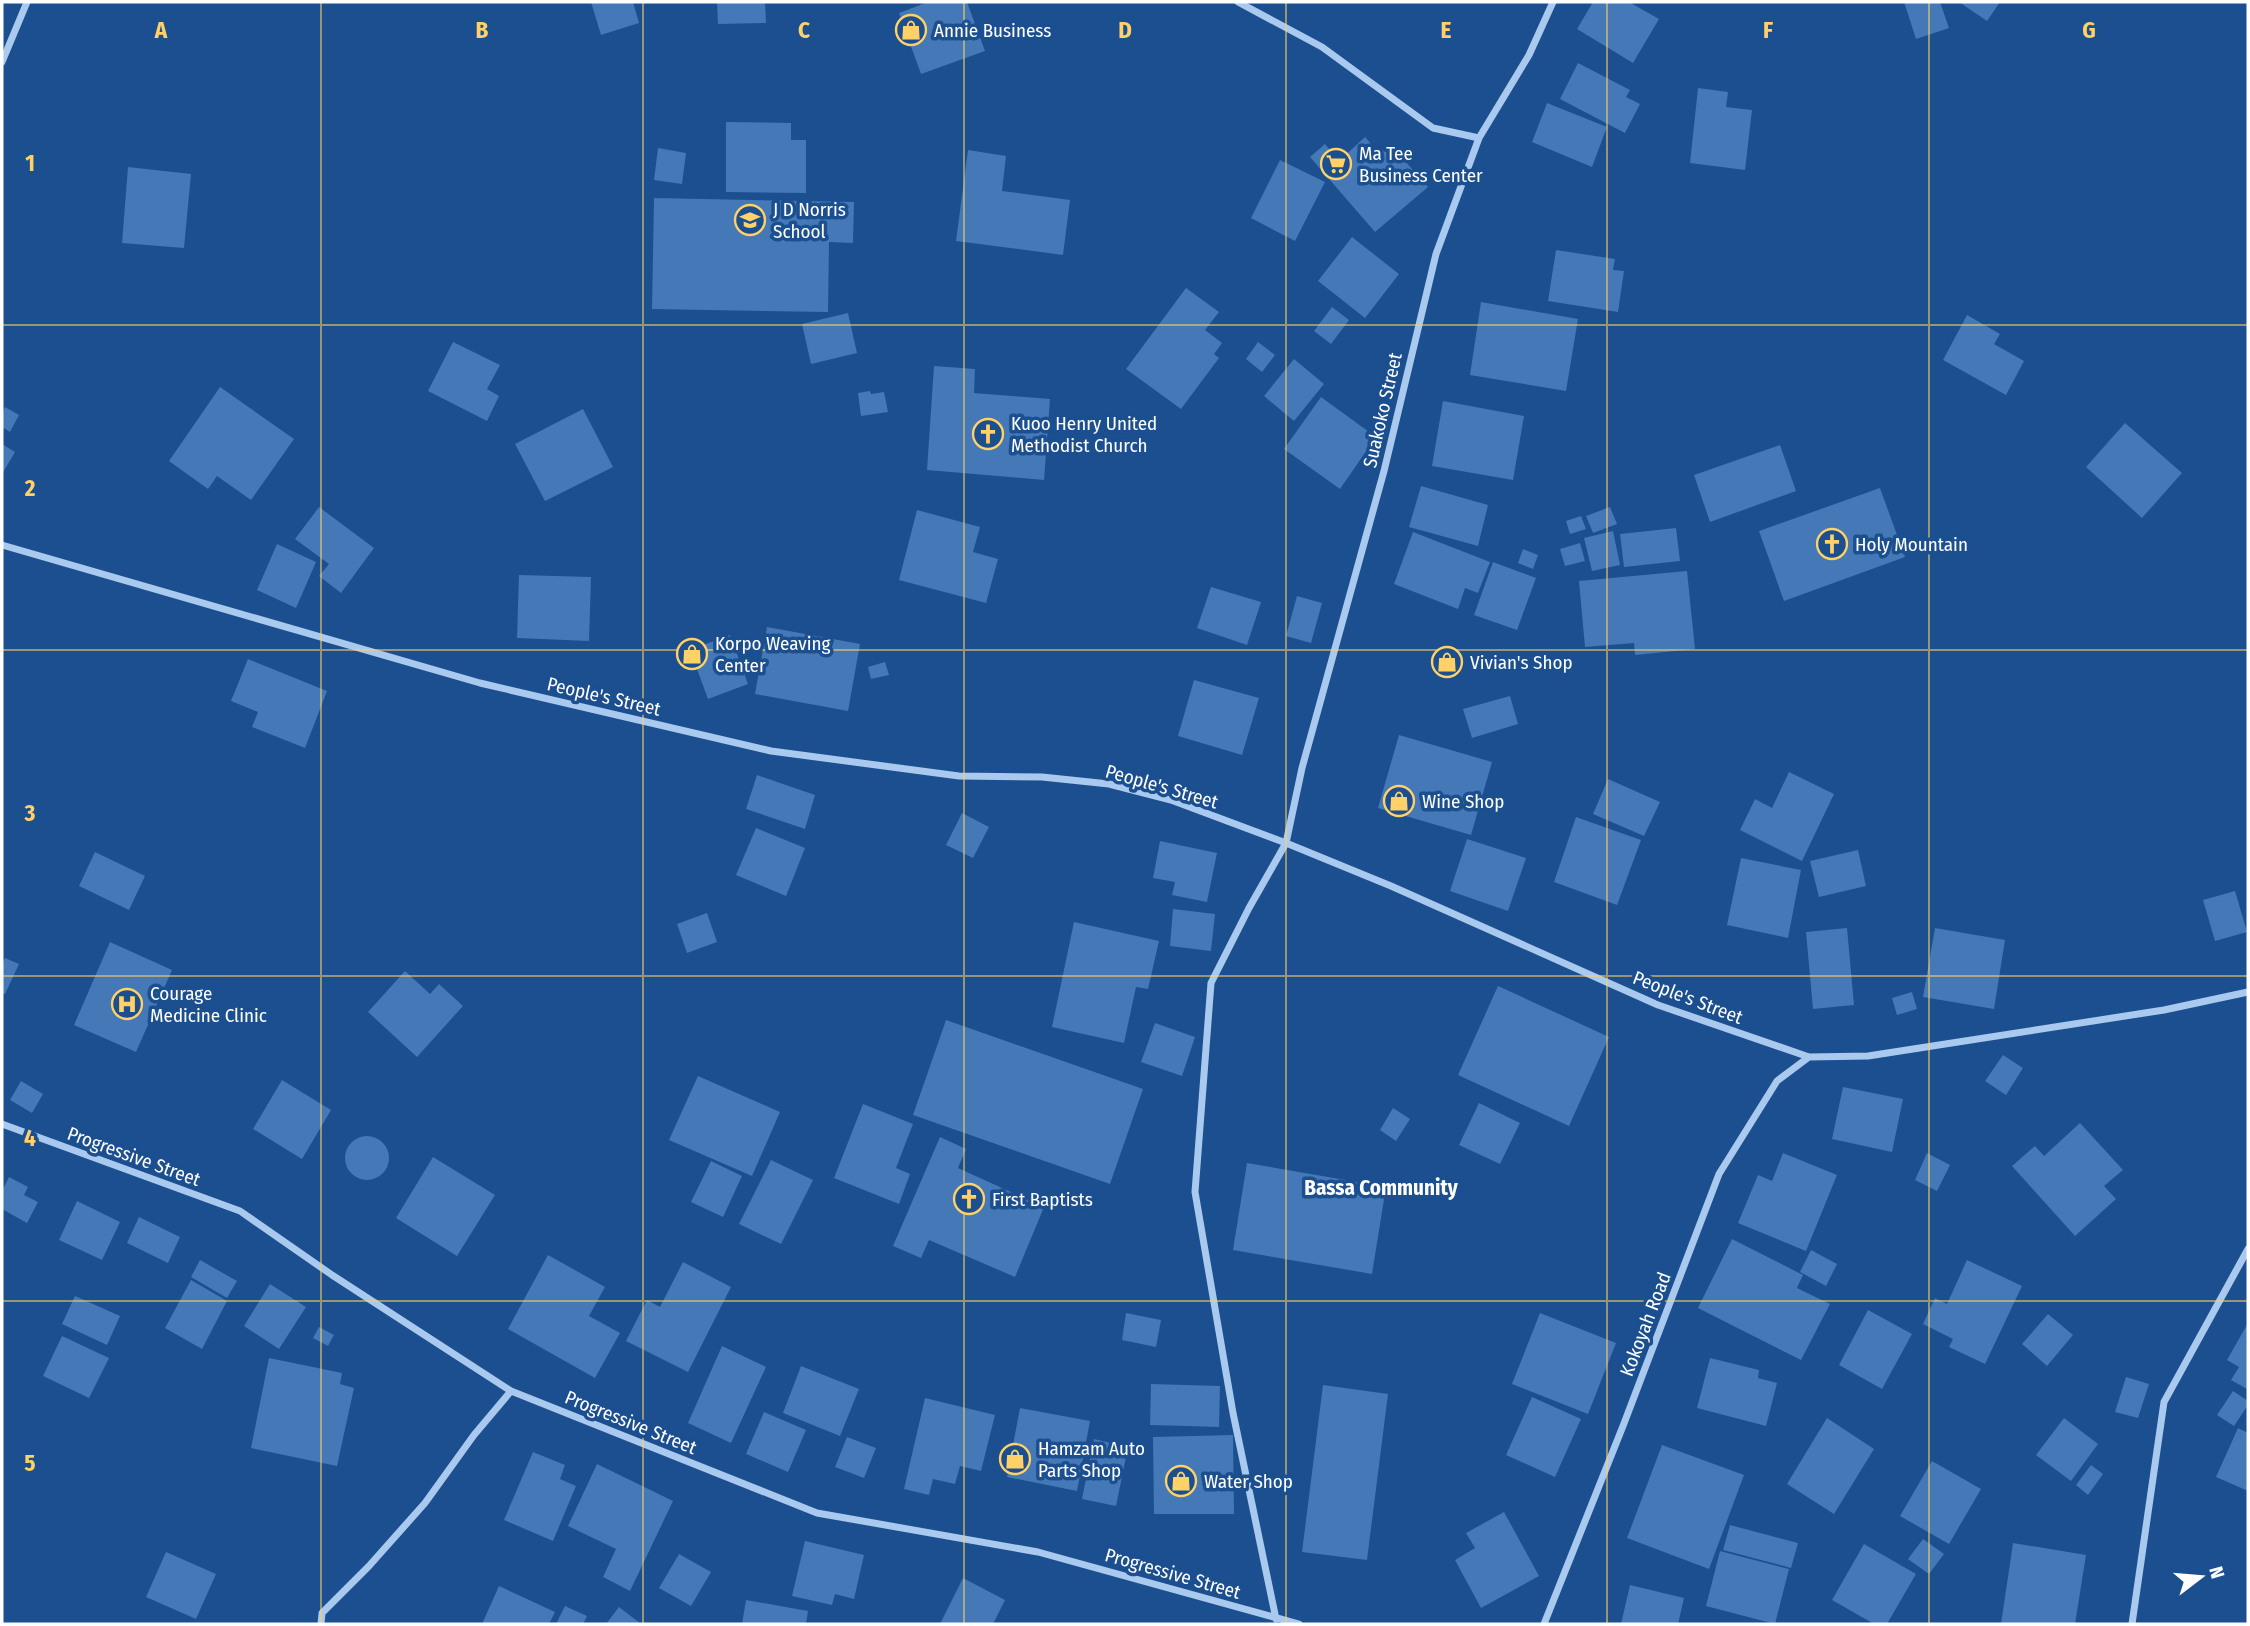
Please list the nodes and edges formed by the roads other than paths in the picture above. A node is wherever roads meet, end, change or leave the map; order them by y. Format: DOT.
graph roads {
  1 [pos="27,2"];
  2 [pos="1238,2"];
  3 [pos="1553,2"];
  4 [pos="2,62"];
  5 [pos="1479,138"];
  6 [pos="2,545"];
  7 [pos="1286,843"];
  8 [pos="2248,992"];
  9 [pos="1809,1057"];
  10 [pos="2,1124"];
  11 [pos="2248,1249"];
  12 [pos="511,1391"];
  13 [pos="1276,1619"];
  14 [pos="321,1624"];
  15 [pos="1299,1624"];
  16 [pos="1544,1624"];
  17 [pos="2132,1624"];
  1 -- 4 [label="street"];
  2 -- 5 [label="street"];
  3 -- 5 [label="street, Suakoko Street"];
  5 -- 7 [label="street, Suakoko Street"];
  6 -- 7 [label="street, People's Street"];
  7 -- 9 [label="street, People's Street"];
  7 -- 13 [label="street, Suakoko Street"];
  8 -- 9 [label="street, People's Street"];
  9 -- 16 [label="street, Kokoyah Road"];
  10 -- 12 [label="street, Progressive Street"];
  11 -- 17 [label="street"];
  12 -- 13 [label="street, Progressive Street"];
  12 -- 14 [label="street"];
  13 -- 15 [label="street, Progressive Street"];
}
